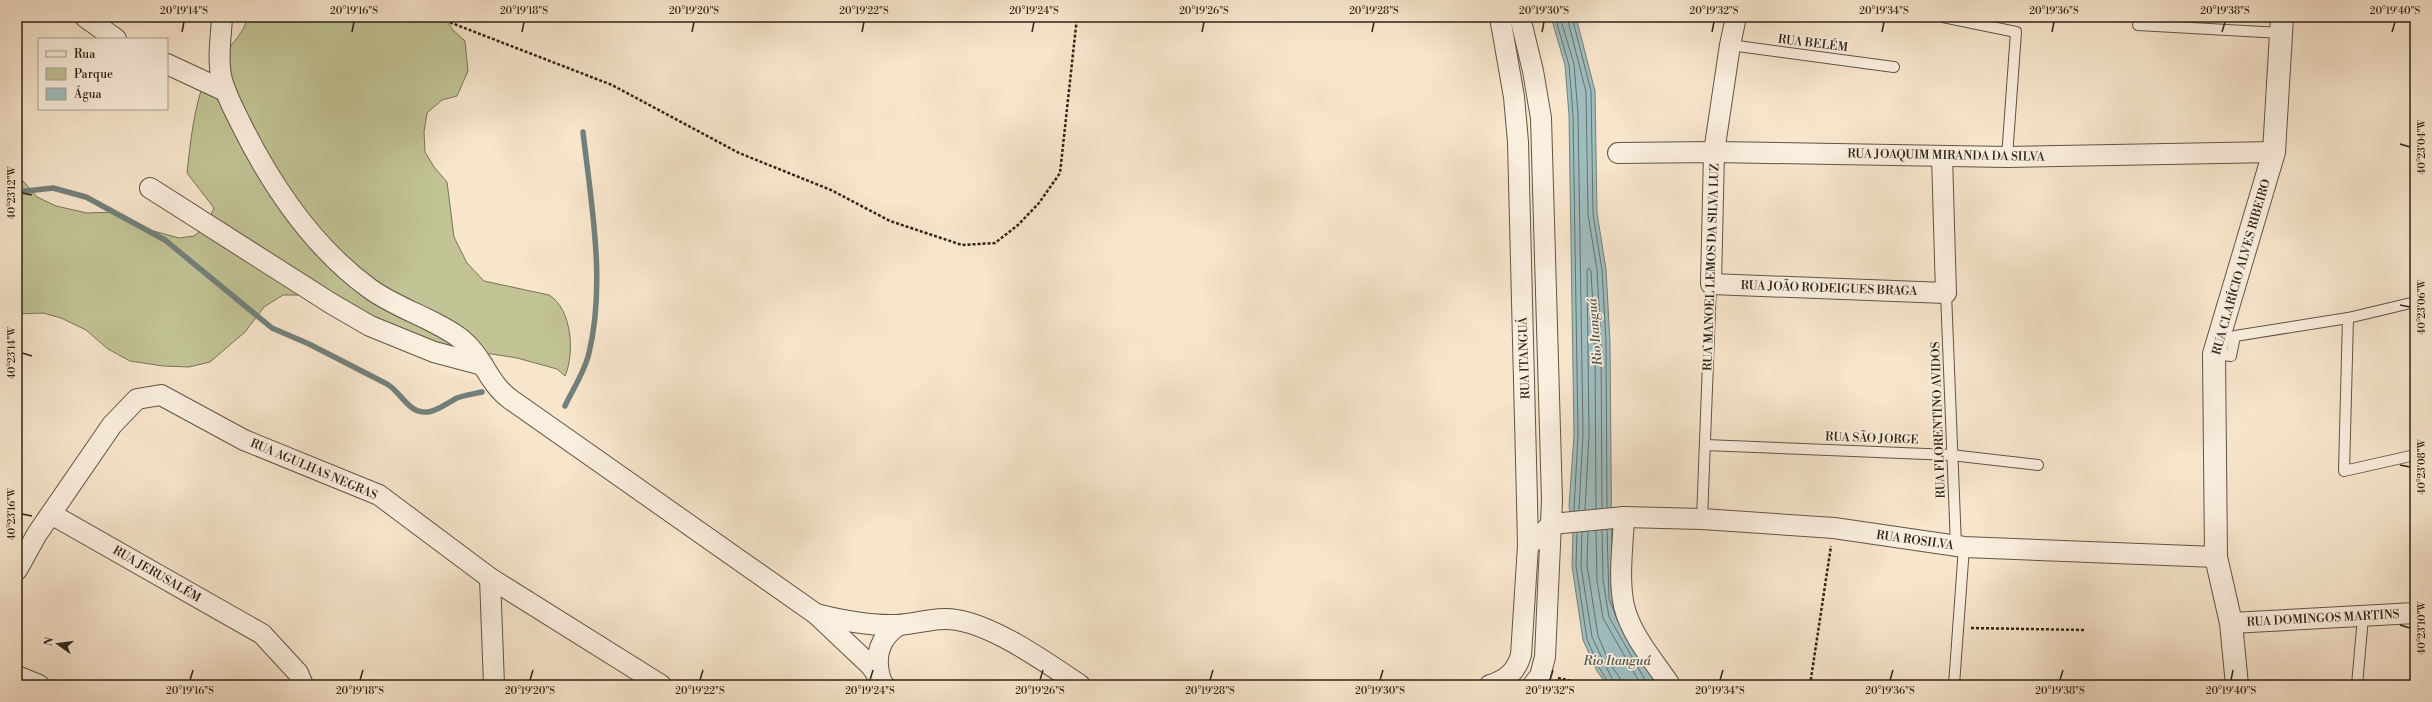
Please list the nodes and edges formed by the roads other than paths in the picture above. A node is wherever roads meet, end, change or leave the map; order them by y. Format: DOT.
graph roads {
  1 [pos="85,17"];
  2 [pos="222,17"];
  3 [pos="1500,17"];
  4 [pos="1520,17"];
  5 [pos="1736,17"];
  6 [pos="1943,17"];
  7 [pos="2138,24"];
  8 [pos="2282,25"];
  9 [pos="115,38"];
  10 [pos="1730,45"];
  11 [pos="168,64"];
  12 [pos="1894,67"];
  13 [pos="225,91"];
  14 [pos="1714,152"];
  15 [pos="2274,152"];
  16 [pos="1618,153"];
  17 [pos="1942,156"];
  18 [pos="2007,157"];
  19 [pos="150,188"];
  20 [pos="1712,284"];
  21 [pos="1946,293"];
  22 [pos="2415,302"];
  23 [pos="2348,318"];
  24 [pos="2214,354"];
  25 [pos="483,365"];
  26 [pos="1705,445"];
  27 [pos="1951,455"];
  28 [pos="2415,455"];
  29 [pos="2038,465"];
  30 [pos="51,514"];
  31 [pos="1619,518"];
  32 [pos="1702,519"];
  33 [pos="1560,522"];
  34 [pos="1528,546"];
  35 [pos="1960,546"];
  36 [pos="2216,557"];
  37 [pos="17,570"];
  38 [pos="490,578"];
  39 [pos="2415,613"];
  40 [pos="816,614"];
  41 [pos="2363,617"];
  42 [pos="2231,623"];
  43 [pos="899,625"];
  44 [pos="1040,658"];
  45 [pos="17,676"];
  46 [pos="1536,680"];
  47 [pos="653,683"];
  48 [pos="883,683"];
  49 [pos="39,685"];
  50 [pos="302,685"];
  51 [pos="494,685"];
  52 [pos="1060,685"];
  53 [pos="1080,685"];
  54 [pos="1490,685"];
  55 [pos="1670,685"];
  56 [pos="1954,685"];
  57 [pos="2237,685"];
  58 [pos="2357,685"];
  1 -- 9 [label="street"];
  2 -- 13 [label="street"];
  3 -- 34 [label="street, RUA ITANGUÁ"];
  4 -- 33 [label="street, RUA ITANGUÁ"];
  5 -- 10 [label="street, RUA MANOEL LEMOS DA SILVA LUZ"];
  6 -- 18 [label="lane"];
  7 -- 8 [label="lane"];
  8 -- 15 [label="street, RUA CLARÍCIO ALVES RIBEIRO"];
  10 -- 12 [label="lane, RUA BELÉM"];
  10 -- 14 [label="street, RUA MANOEL LEMOS DA SILVA LUZ"];
  11 -- 13 [label="street"];
  13 -- 25 [label="street"];
  14 -- 16 [label="street, RUA JOAQUIM MIRANDA DA SILVA"];
  14 -- 17 [label="street, RUA JOAQUIM MIRANDA DA SILVA"];
  14 -- 20 [label="street, RUA MANOEL LEMOS DA SILVA LUZ"];
  15 -- 18 [label="street, RUA JOAQUIM MIRANDA DA SILVA"];
  15 -- 24 [label="street, RUA CLARÍCIO ALVES RIBEIRO"];
  17 -- 18 [label="street, RUA JOAQUIM MIRANDA DA SILVA"];
  17 -- 21 [label="street"];
  19 -- 25 [label="street"];
  20 -- 21 [label="street, RUA JOÃO RODEIGUES BRAGA"];
  20 -- 26 [label="lane, RUA MANOEL LEMOS DA SILVA LUZ"];
  21 -- 27 [label="lane, RUA FLORENTINO AVIDOS"];
  22 -- 23 [label="lane"];
  23 -- 24 [label="lane"];
  23 -- 28 [label="lane"];
  24 -- 36 [label="street, RUA CLARÍCIO ALVES RIBEIRO"];
  25 -- 40 [label="street"];
  26 -- 27 [label="lane, RUA SÃO JORGE"];
  26 -- 32 [label="lane, RUA MANOEL LEMOS DA SILVA LUZ"];
  27 -- 29 [label="lane, RUA SÃO JORGE"];
  27 -- 35 [label="lane, RUA FLORENTINO AVIDOS"];
  30 -- 37 [label="street"];
  30 -- 38 [label="street, RUA AGULHAS NEGRAS"];
  30 -- 50 [label="street, RUA JERUSALÉM"];
  31 -- 32 [label="street, RUA ROSILVA"];
  31 -- 33 [label="street, RUA ROSILVA"];
  31 -- 55 [label="street"];
  32 -- 35 [label="street, RUA ROSILVA"];
  33 -- 34 [label="street"];
  33 -- 46 [label="street, RUA ITANGUÁ"];
  34 -- 54 [label="street, RUA ITANGUÁ"];
  35 -- 36 [label="street, RUA ROSILVA"];
  35 -- 56 [label="lane, RUA FLORENTINO AVIDOS"];
  36 -- 42 [label="street, RUA CLARÍCIO ALVES RIBEIRO"];
  38 -- 47 [label="street, RUA AGULHAS NEGRAS"];
  38 -- 51 [label="street"];
  39 -- 41 [label="street, RUA DOMINGOS MARTINS"];
  40 -- 43 [label="street"];
  40 -- 48 [label="street"];
  41 -- 42 [label="street, RUA DOMINGOS MARTINS"];
  41 -- 58 [label="lane"];
  42 -- 57 [label="street, RUA CLARÍCIO ALVES RIBEIRO"];
  43 -- 44 [label="street"];
  43 -- 48 [label="street"];
  44 -- 52 [label="street"];
  44 -- 53 [label="street"];
  45 -- 49 [label="street"];
}
